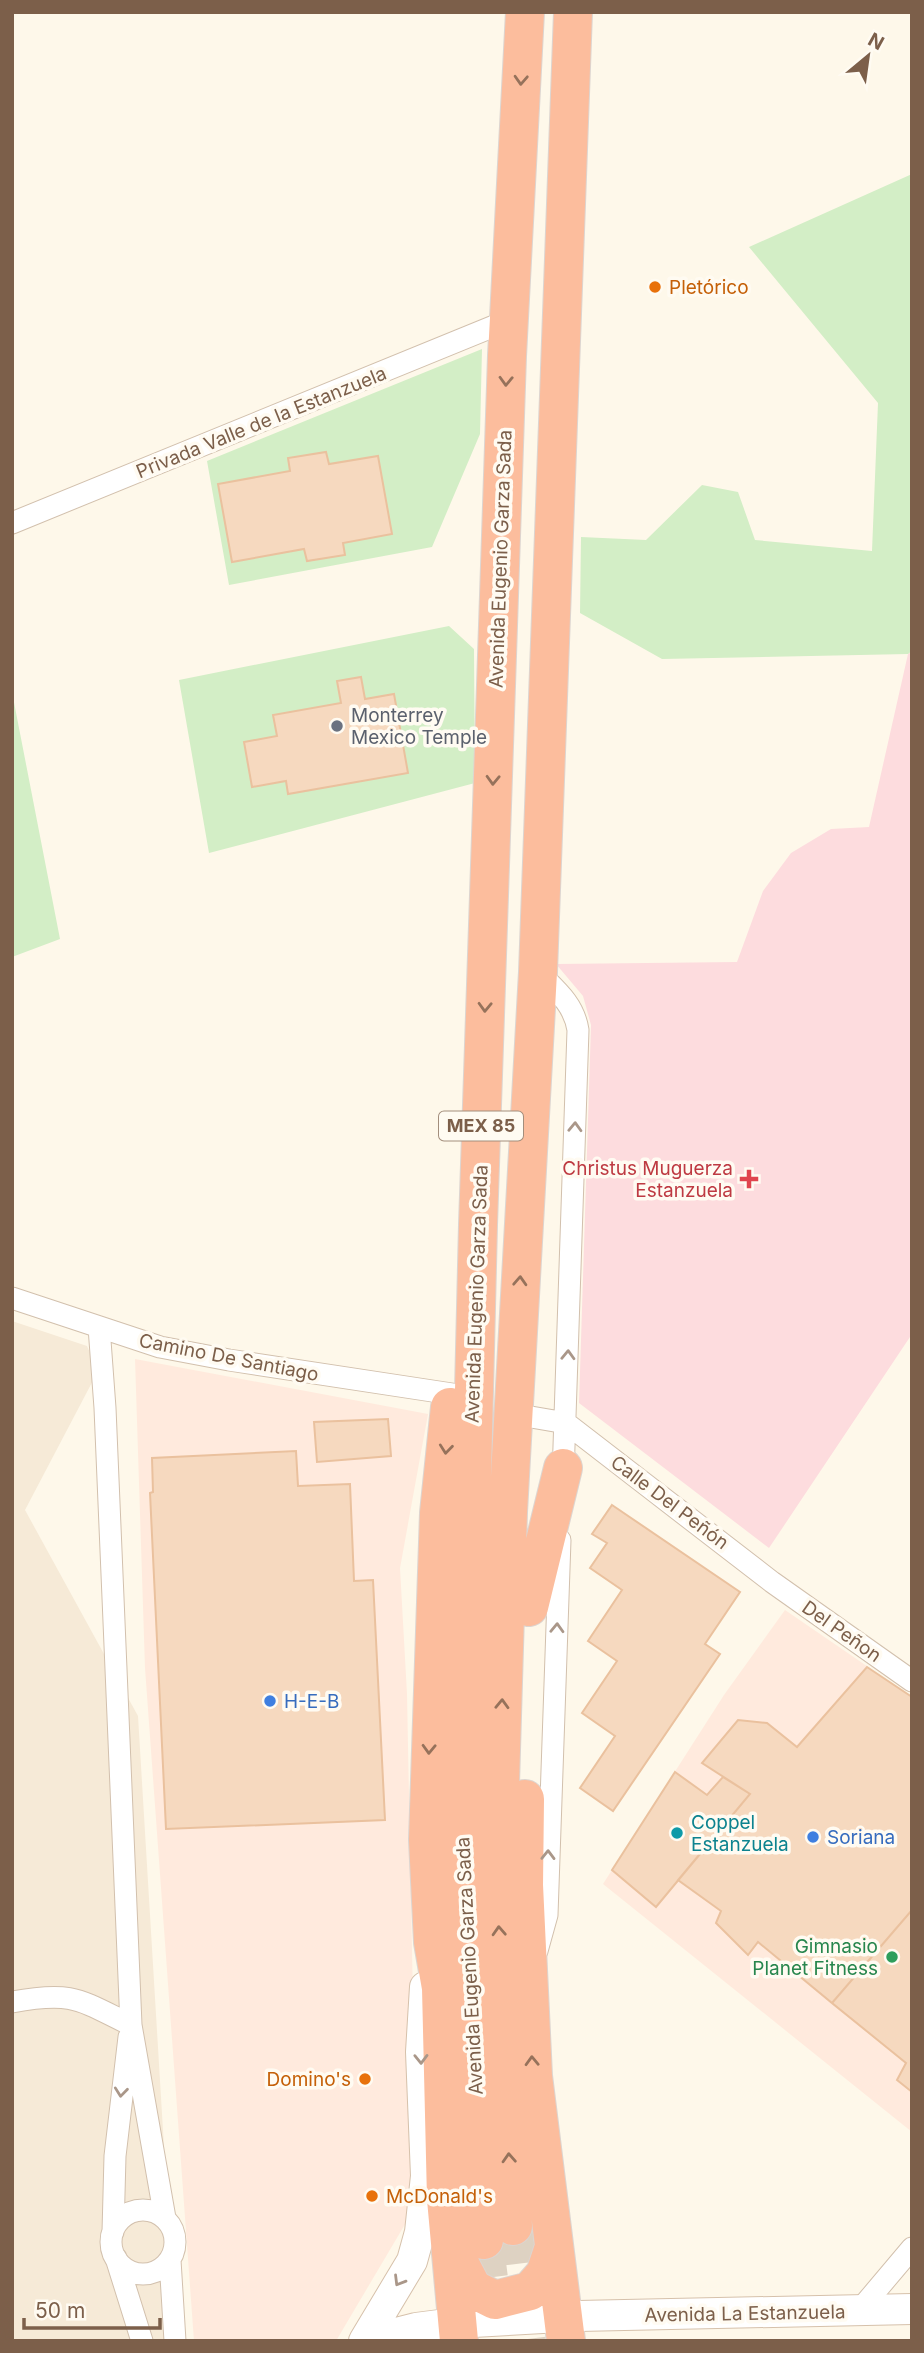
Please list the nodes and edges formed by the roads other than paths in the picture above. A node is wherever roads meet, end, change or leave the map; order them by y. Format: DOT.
graph roads {
  1 [pos="524,12"];
  2 [pos="573,12"];
  3 [pos="592,12"];
  4 [pos="565,223"];
  5 [pos="509,320"];
  6 [pos="12,523"];
  7 [pos="538,972"];
  8 [pos="476,1287"];
  9 [pos="12,1298"];
  10 [pos="99,1327"];
  11 [pos="518,1330"];
  12 [pos="452,1394"];
  13 [pos="548,1420"];
  14 [pos="563,1468"];
  15 [pos="772,1582"];
  16 [pos="530,1607"];
  17 [pos="912,1681"];
  18 [pos="433,1942"];
  19 [pos="528,1969"];
  20 [pos="12,2002"];
  21 [pos="131,2025"];
  22 [pos="165,2218"];
  23 [pos="113,2232"];
  24 [pos="482,2236"];
  25 [pos="912,2248"];
  26 [pos="553,2250"];
  27 [pos="116,2258"];
  28 [pos="170,2260"];
  29 [pos="912,2309"];
  30 [pos="858,2312"];
  31 [pos="569,2325"];
  32 [pos="457,2332"];
  33 [pos="142,2341"];
  34 [pos="175,2341"];
  35 [pos="365,2341"];
  1 -- 5 [label="highway, Avenida Eugenio Garza Sada / MEX 85, one-way"];
  2 -- 4 [label="highway, Avenida Eugenio Garza Sada / MEX 85"];
  3 -- 4 [label="street"];
  4 -- 7 [label="highway, Avenida Eugenio Garza Sada / MEX 85"];
  5 -- 6 [label="street, Privada Valle de la Estanzuela"];
  5 -- 8 [label="highway, Avenida Eugenio Garza Sada / MEX 85, one-way"];
  11 -- 7 [label="highway, Avenida Eugenio Garza Sada / MEX 85, one-way"];
  13 -- 7 [label="street, one-way"];
  8 -- 12 [label="highway"];
  8 -- 24 [label="highway, Avenida Eugenio Garza Sada / MEX 85"];
  9 -- 10 [label="street, Camino De Santiago"];
  10 -- 12 [label="street, Camino De Santiago"];
  10 -- 21 [label="street"];
  11 -- 13 [label="highway"];
  24 -- 11 [label="highway, Avenida Eugenio Garza Sada / MEX 85, one-way"];
  12 -- 18 [label="highway, one-way"];
  13 -- 14 [label="street"];
  13 -- 15 [label="street, Calle Del Peñón"];
  13 -- 16 [label="highway"];
  14 -- 16 [label="highway"];
  19 -- 14 [label="street, one-way"];
  15 -- 17 [label="street, Del Peñon"];
  16 -- 19 [label="highway"];
  18 -- 24 [label="highway"];
  18 -- 35 [label="street, one-way"];
  26 -- 19 [label="highway, one-way"];
  20 -- 21 [label="street"];
  21 -- 22 [label="street"];
  21 -- 23 [label="street, one-way"];
  22 -- 23 [label="street"];
  22 -- 28 [label="street"];
  23 -- 27 [label="street"];
  24 -- 26 [label="highway"];
  24 -- 32 [label="highway"];
  25 -- 30 [label="street"];
  26 -- 31 [label="highway"];
  27 -- 28 [label="street"];
  27 -- 33 [label="street"];
  28 -- 34 [label="street"];
  29 -- 30 [label="street, Avenida La Estanzuela"];
  30 -- 31 [label="street, Avenida La Estanzuela"];
  31 -- 32 [label="street, Avenida La Estanzuela"];
  32 -- 35 [label="street, Avenida La Estanzuela"];
}
